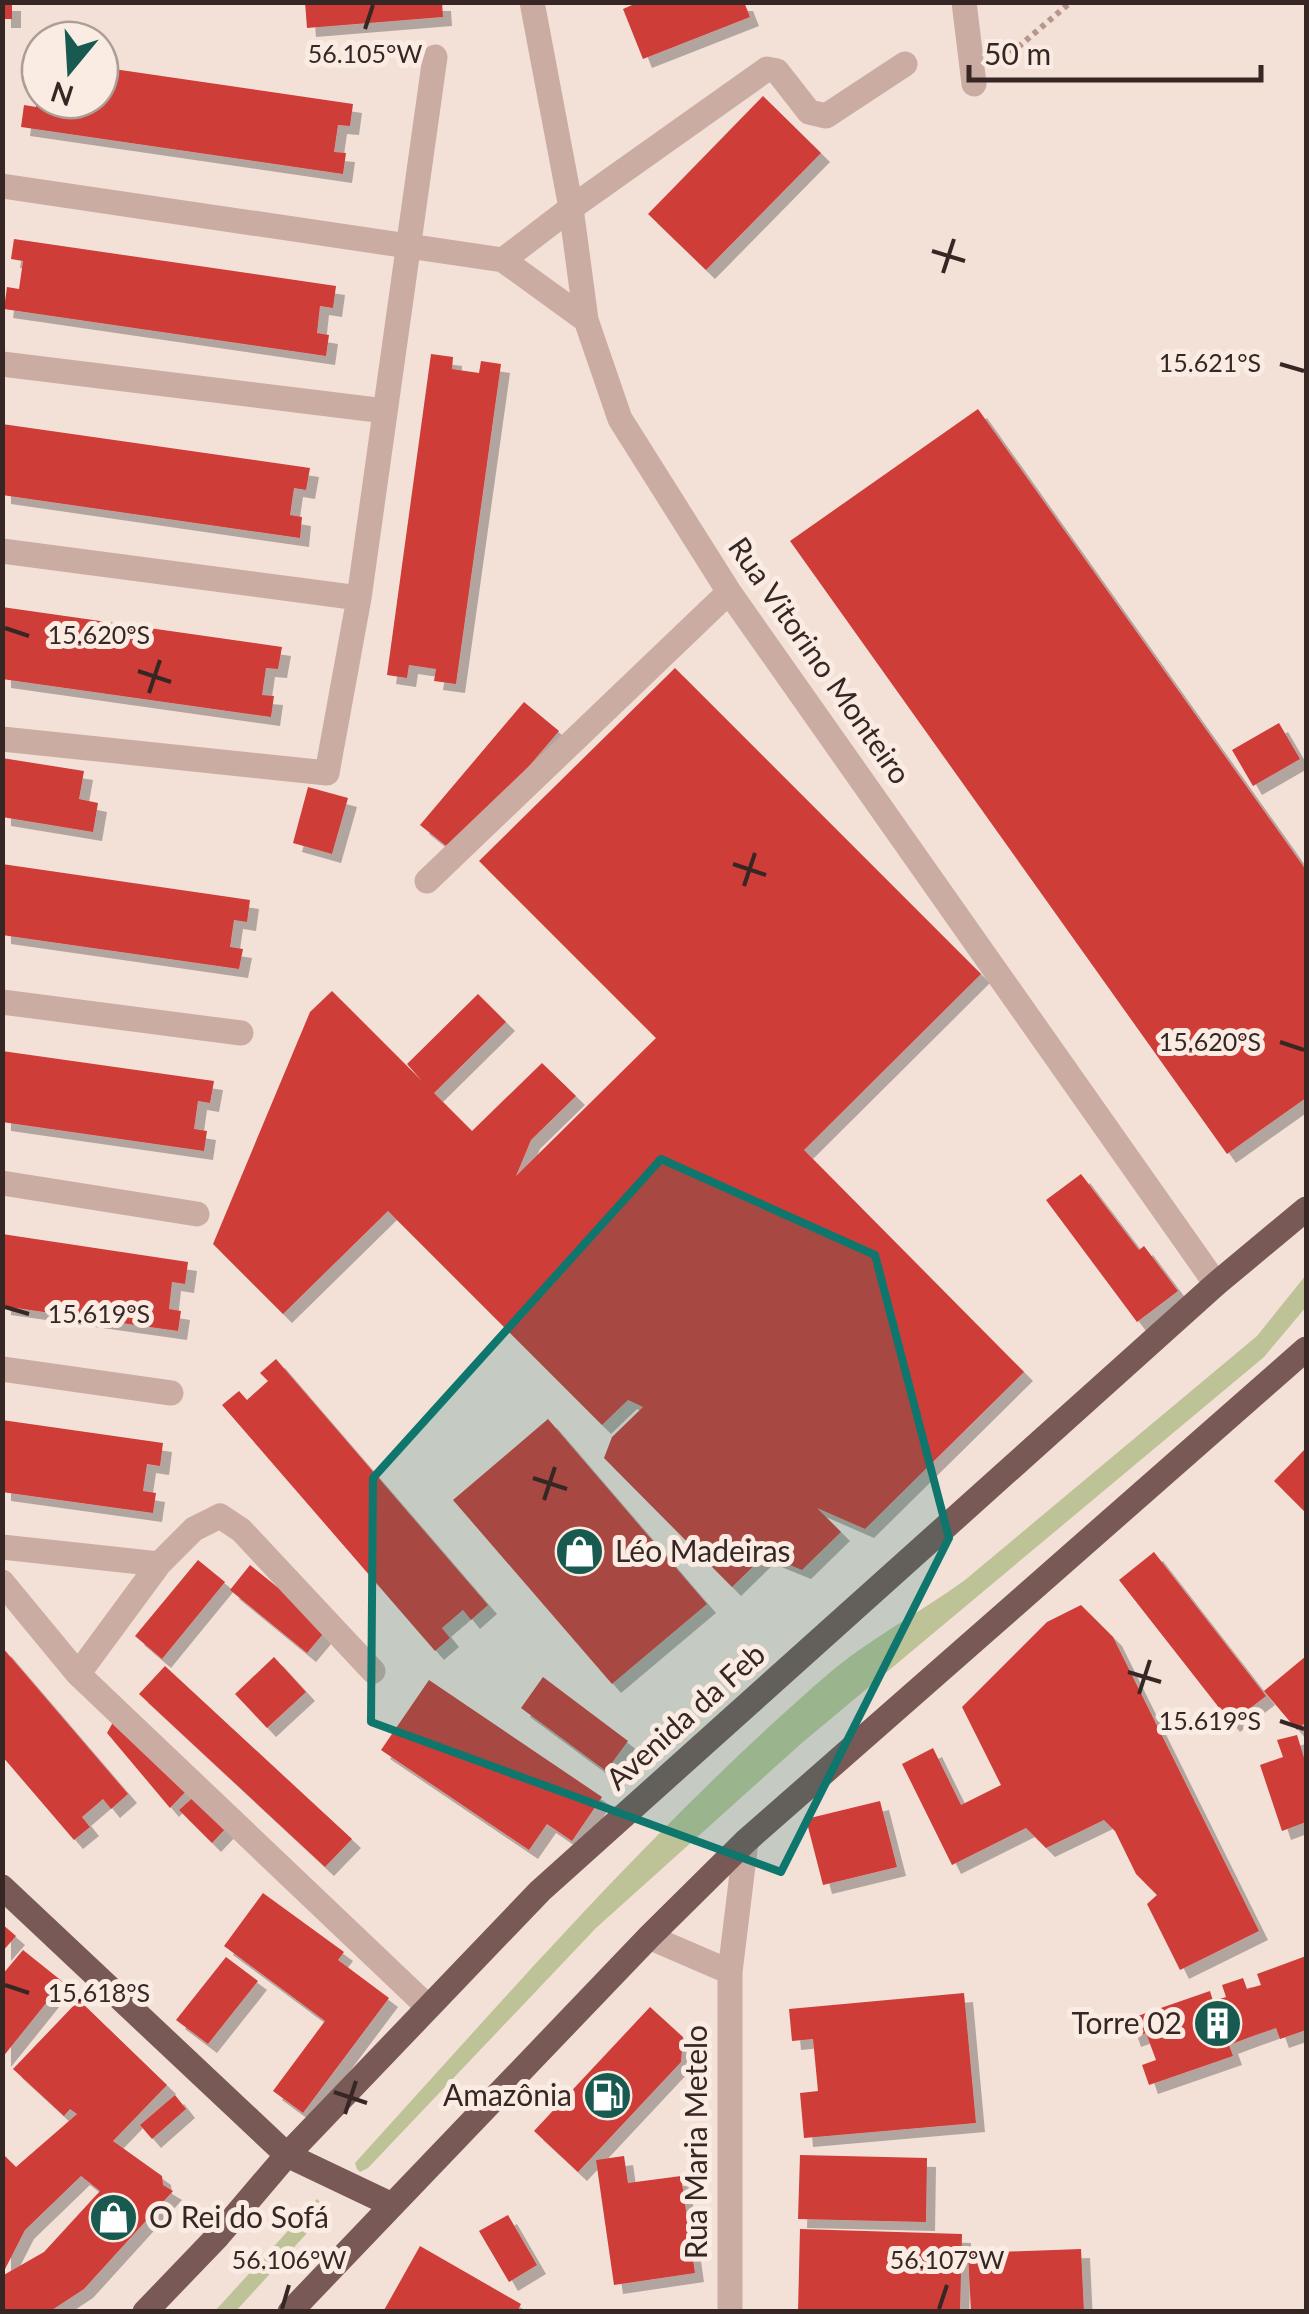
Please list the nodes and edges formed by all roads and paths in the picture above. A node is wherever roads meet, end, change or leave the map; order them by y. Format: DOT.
graph roads {
  1 [pos="532,2"];
  2 [pos="964,2"];
  3 [pos="1071,2"];
  4 [pos="435,57"];
  5 [pos="905,64"];
  6 [pos="974,84"];
  7 [pos="2,186"];
  8 [pos="571,208"];
  9 [pos="408,246"];
  10 [pos="503,260"];
  11 [pos="586,320"];
  12 [pos="2,364"];
  13 [pos="385,412"];
  14 [pos="2,551"];
  15 [pos="728,592"];
  16 [pos="359,598"];
  17 [pos="2,739"];
  18 [pos="427,881"];
  19 [pos="2,1002"];
  20 [pos="241,1033"];
  21 [pos="2,1183"];
  22 [pos="1306,1208"];
  23 [pos="197,1214"];
  24 [pos="1216,1284"];
  25 [pos="1306,1349"];
  26 [pos="2,1369"];
  27 [pos="171,1393"];
  28 [pos="2,1548"];
  29 [pos="159,1564"];
  30 [pos="2,1582"];
  31 [pos="374,1670"];
  32 [pos="78,1674"];
  33 [pos="746,1841"];
  34 [pos="2,1887"];
  35 [pos="648,1937"];
  36 [pos="730,1972"];
  37 [pos="428,2007"];
  38 [pos="287,2155"];
  39 [pos="390,2204"];
  40 [pos="146,2312"];
  41 [pos="290,2312"];
  42 [pos="730,2312"];
  1 -- 8 [label="street, Rua Vitorino Monteiro"];
  2 -- 6 [label="street"];
  3 -- 6 [label="path"];
  4 -- 9 [label="street"];
  5 -- 8 [label="street"];
  7 -- 9 [label="street"];
  8 -- 10 [label="street"];
  8 -- 11 [label="street, Rua Vitorino Monteiro"];
  9 -- 10 [label="street"];
  9 -- 13 [label="street"];
  10 -- 11 [label="street"];
  11 -- 15 [label="street, Rua Vitorino Monteiro"];
  12 -- 13 [label="street"];
  13 -- 16 [label="street"];
  14 -- 16 [label="street"];
  15 -- 18 [label="street"];
  15 -- 24 [label="street, Rua Vitorino Monteiro"];
  16 -- 17 [label="street"];
  19 -- 20 [label="street"];
  21 -- 23 [label="street"];
  22 -- 24 [label="main road, Avenida da Feb"];
  24 -- 37 [label="main road, Avenida da Feb"];
  25 -- 33 [label="main road"];
  26 -- 27 [label="street"];
  28 -- 29 [label="street"];
  29 -- 31 [label="street"];
  29 -- 32 [label="street"];
  30 -- 32 [label="street"];
  32 -- 37 [label="street"];
  33 -- 35 [label="main road"];
  33 -- 36 [label="street, Rua Maria Metelo"];
  34 -- 38 [label="main road"];
  35 -- 36 [label="street"];
  35 -- 39 [label="main road"];
  36 -- 42 [label="street, Rua Maria Metelo"];
  37 -- 38 [label="main road, Avenida da Feb"];
  38 -- 39 [label="main road"];
  38 -- 40 [label="main road, Avenida da Feb"];
  39 -- 41 [label="main road"];
}
